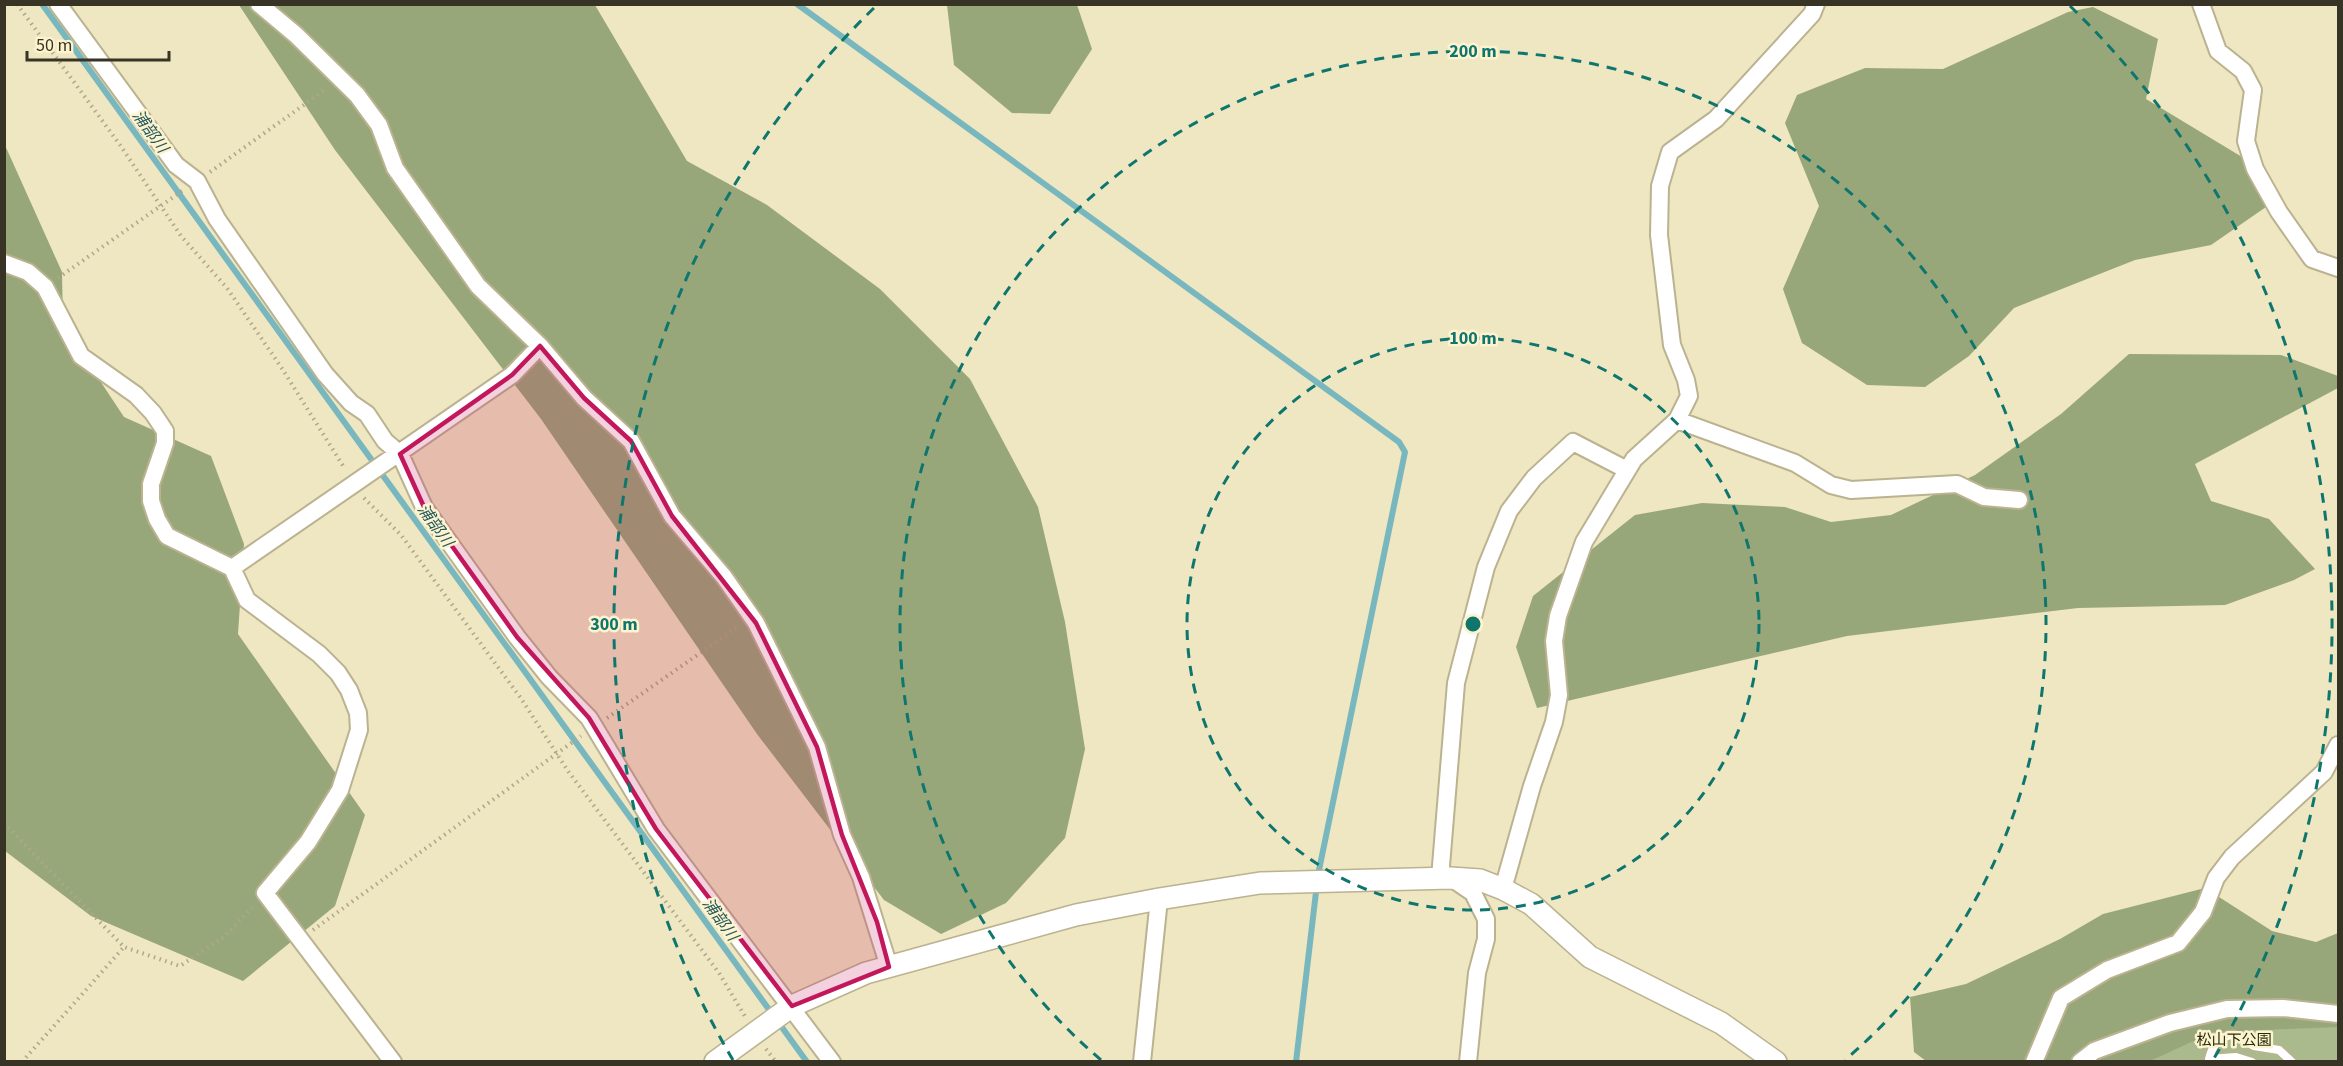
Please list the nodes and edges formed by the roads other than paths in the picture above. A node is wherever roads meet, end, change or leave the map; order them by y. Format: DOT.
graph roads {
  1 [pos="58,4"];
  2 [pos="259,4"];
  3 [pos="1816,4"];
  4 [pos="2201,4"];
  5 [pos="4,263"];
  6 [pos="2338,268"];
  7 [pos="540,346"];
  8 [pos="1677,420"];
  9 [pos="400,454"];
  10 [pos="1627,470"];
  11 [pos="2019,500"];
  12 [pos="232,568"];
  13 [pos="2338,745"];
  14 [pos="1446,878"];
  15 [pos="1503,888"];
  16 [pos="1159,898"];
  17 [pos="889,967"];
  18 [pos="792,1006"];
  19 [pos="2338,1014"];
  20 [pos="393,1062"];
  21 [pos="715,1062"];
  22 [pos="832,1062"];
  23 [pos="1142,1062"];
  24 [pos="1468,1062"];
  25 [pos="1776,1062"];
  26 [pos="2034,1062"];
  27 [pos="2080,1062"];
  28 [pos="2252,1062"];
  29 [pos="2292,1062"];
  1 -- 9 [label="street"];
  2 -- 7 [label="street"];
  3 -- 8 [label="street"];
  4 -- 6 [label="street"];
  5 -- 12 [label="street"];
  7 -- 9 [label="street"];
  7 -- 17 [label="street"];
  8 -- 10 [label="street"];
  8 -- 11 [label="street"];
  9 -- 12 [label="street"];
  9 -- 18 [label="street"];
  10 -- 14 [label="street"];
  10 -- 15 [label="street"];
  12 -- 20 [label="street"];
  13 -- 26 [label="street"];
  14 -- 15 [label="street"];
  14 -- 16 [label="street"];
  14 -- 24 [label="street"];
  15 -- 25 [label="street"];
  16 -- 17 [label="street"];
  16 -- 23 [label="street"];
  17 -- 18 [label="street"];
  18 -- 21 [label="street"];
  18 -- 22 [label="street"];
  19 -- 27 [label="street"];
  28 -- 29 [label="lane"];
}
